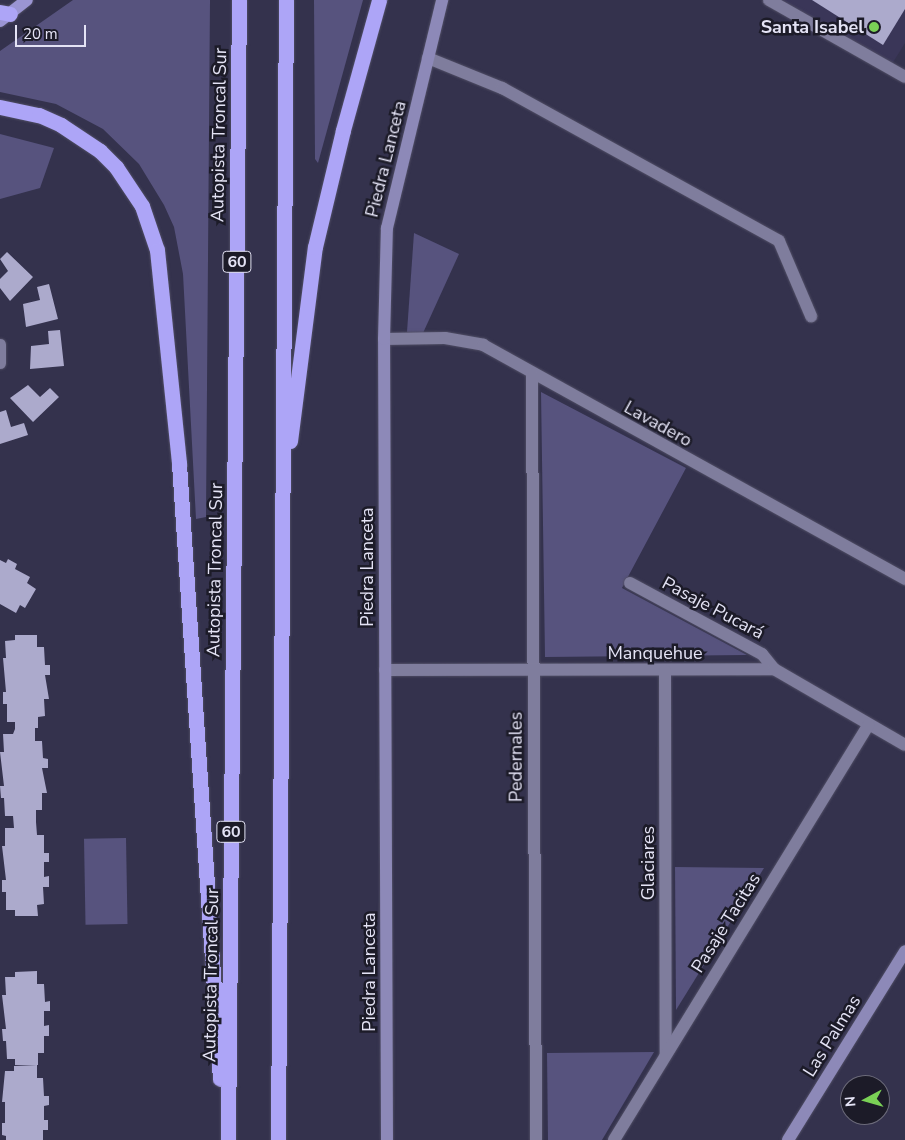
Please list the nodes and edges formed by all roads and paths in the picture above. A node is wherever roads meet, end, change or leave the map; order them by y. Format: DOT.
graph roads {
  1 [pos="27,0"];
  2 [pos="239,0"];
  3 [pos="286,0"];
  4 [pos="379,0"];
  5 [pos="442,0"];
  6 [pos="769,0"];
  7 [pos="3,16"];
  8 [pos="428,58"];
  9 [pos="905,77"];
  10 [pos="0,107"];
  11 [pos="811,316"];
  12 [pos="384,339"];
  13 [pos="0,344"];
  14 [pos="0,363"];
  15 [pos="532,374"];
  16 [pos="281,509"];
  17 [pos="905,579"];
  18 [pos="630,583"];
  19 [pos="534,668"];
  20 [pos="774,669"];
  21 [pos="385,670"];
  22 [pos="665,671"];
  23 [pos="868,725"];
  24 [pos="905,745"];
  25 [pos="905,951"];
  26 [pos="666,1055"];
  27 [pos="224,1140"];
  28 [pos="228,1140"];
  29 [pos="278,1140"];
  30 [pos="387,1140"];
  31 [pos="536,1140"];
  32 [pos="614,1140"];
  33 [pos="788,1140"];
  1 -- 7 [label="main road"];
  2 -- 28 [label="highway, Autopista Troncal Sur / 60"];
  3 -- 16 [label="highway"];
  4 -- 16 [label="highway"];
  5 -- 8 [label="street, Piedra Lanceta"];
  6 -- 9 [label="street"];
  8 -- 11 [label="street"];
  8 -- 12 [label="street, Piedra Lanceta"];
  10 -- 27 [label="highway"];
  12 -- 15 [label="street, Lavadero"];
  12 -- 21 [label="street, Piedra Lanceta"];
  13 -- 14 [label="lane"];
  15 -- 17 [label="street, Lavadero"];
  15 -- 19 [label="street, Pedernales"];
  16 -- 29 [label="highway"];
  18 -- 20 [label="street, Pasaje Pucará"];
  19 -- 21 [label="street, Manquehue"];
  19 -- 22 [label="street, Manquehue"];
  19 -- 31 [label="street, Pedernales"];
  20 -- 22 [label="street, Manquehue"];
  20 -- 23 [label="street"];
  21 -- 30 [label="street, Piedra Lanceta"];
  22 -- 26 [label="street, Glaciares"];
  23 -- 24 [label="street"];
  23 -- 26 [label="street, Pasaje Tacitas"];
  25 -- 33 [label="street, Las Palmas"];
  26 -- 32 [label="street, Pasaje Tacitas"];
}
